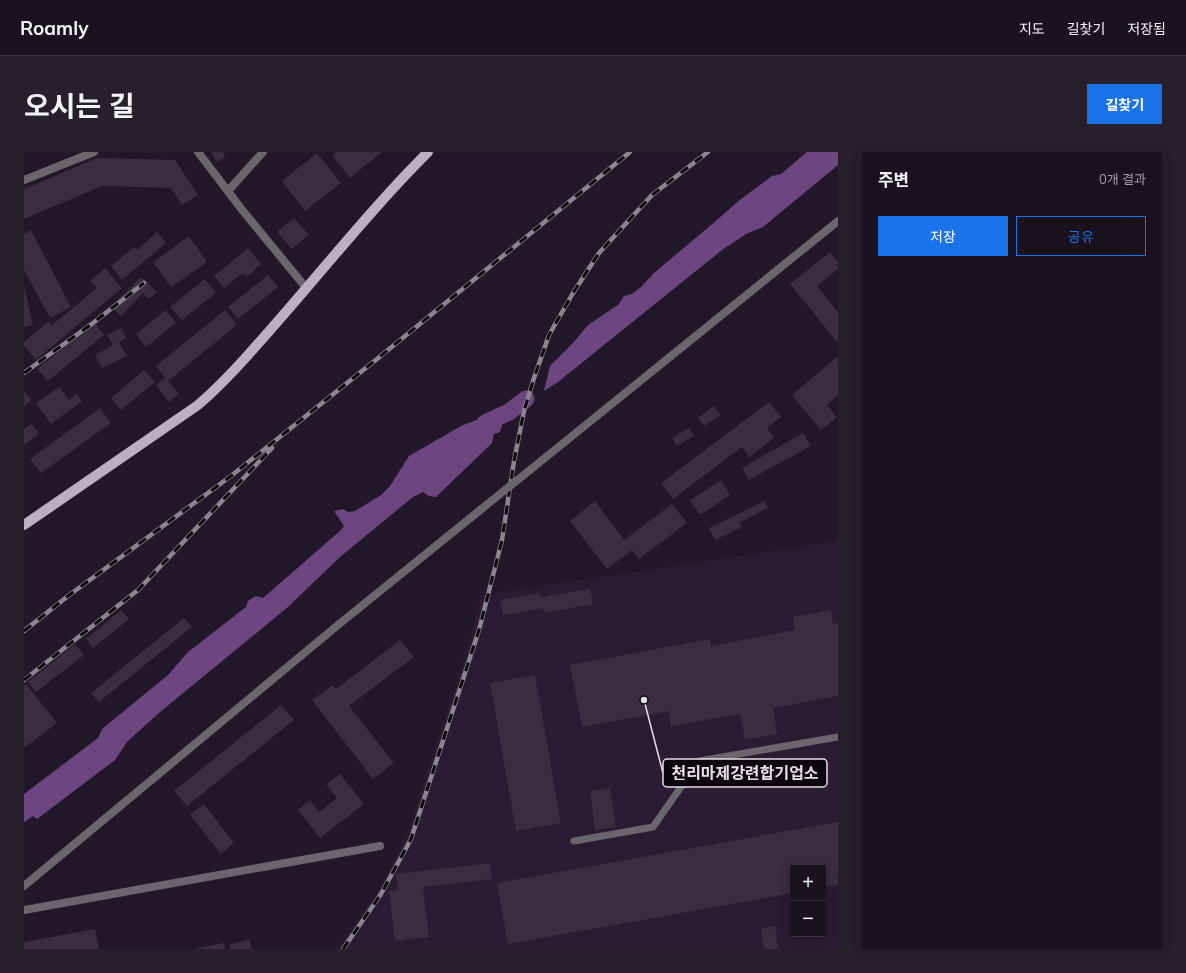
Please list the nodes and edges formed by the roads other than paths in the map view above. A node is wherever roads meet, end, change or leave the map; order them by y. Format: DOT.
graph roads {
  1 [pos="94,152"];
  2 [pos="198,152"];
  3 [pos="263,152"];
  4 [pos="428,152"];
  5 [pos="24,180"];
  6 [pos="228,191"];
  7 [pos="838,221"];
  8 [pos="307,289"];
  9 [pos="24,525"];
  10 [pos="838,737"];
  11 [pos="574,841"];
  12 [pos="380,846"];
  13 [pos="24,886"];
  14 [pos="24,910"];
  1 -- 5 [label="street"];
  2 -- 6 [label="street"];
  3 -- 6 [label="street"];
  4 -- 8 [label="main road"];
  6 -- 8 [label="street"];
  7 -- 13 [label="street, bridge"];
  8 -- 9 [label="main road"];
  10 -- 11 [label="lane"];
  12 -- 14 [label="street"];
}
